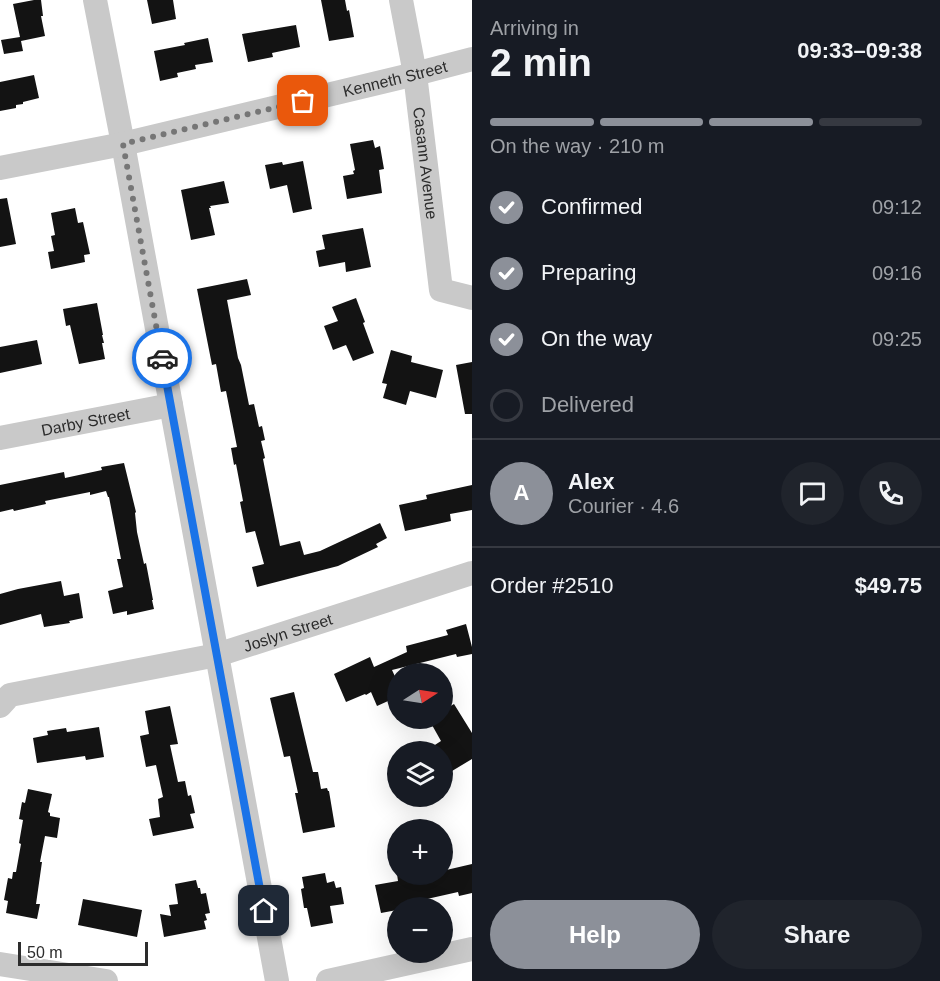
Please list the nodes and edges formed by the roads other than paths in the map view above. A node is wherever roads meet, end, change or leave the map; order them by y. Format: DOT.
graph roads {
  1 [pos="95,0"];
  2 [pos="401,0"];
  3 [pos="472,59"];
  4 [pos="415,74"];
  5 [pos="123,144"];
  6 [pos="0,168"];
  7 [pos="472,298"];
  8 [pos="171,405"];
  9 [pos="0,438"];
  10 [pos="472,573"];
  11 [pos="217,656"];
  12 [pos="0,706"];
  13 [pos="472,949"];
  14 [pos="0,964"];
  15 [pos="106,981"];
  16 [pos="277,981"];
  17 [pos="328,981"];
  1 -- 5 [label="street"];
  2 -- 4 [label="street, Casann Avenue"];
  3 -- 4 [label="street, Kenneth Street"];
  4 -- 5 [label="street, Kenneth Street"];
  4 -- 7 [label="street, Casann Avenue"];
  5 -- 6 [label="street, Kenneth Street"];
  5 -- 8 [label="street"];
  8 -- 9 [label="street, Darby Street"];
  8 -- 11 [label="street"];
  10 -- 11 [label="street, Joslyn Street"];
  11 -- 12 [label="street, Joslyn Street"];
  11 -- 16 [label="street"];
  13 -- 17 [label="street"];
  14 -- 15 [label="street"];
}
